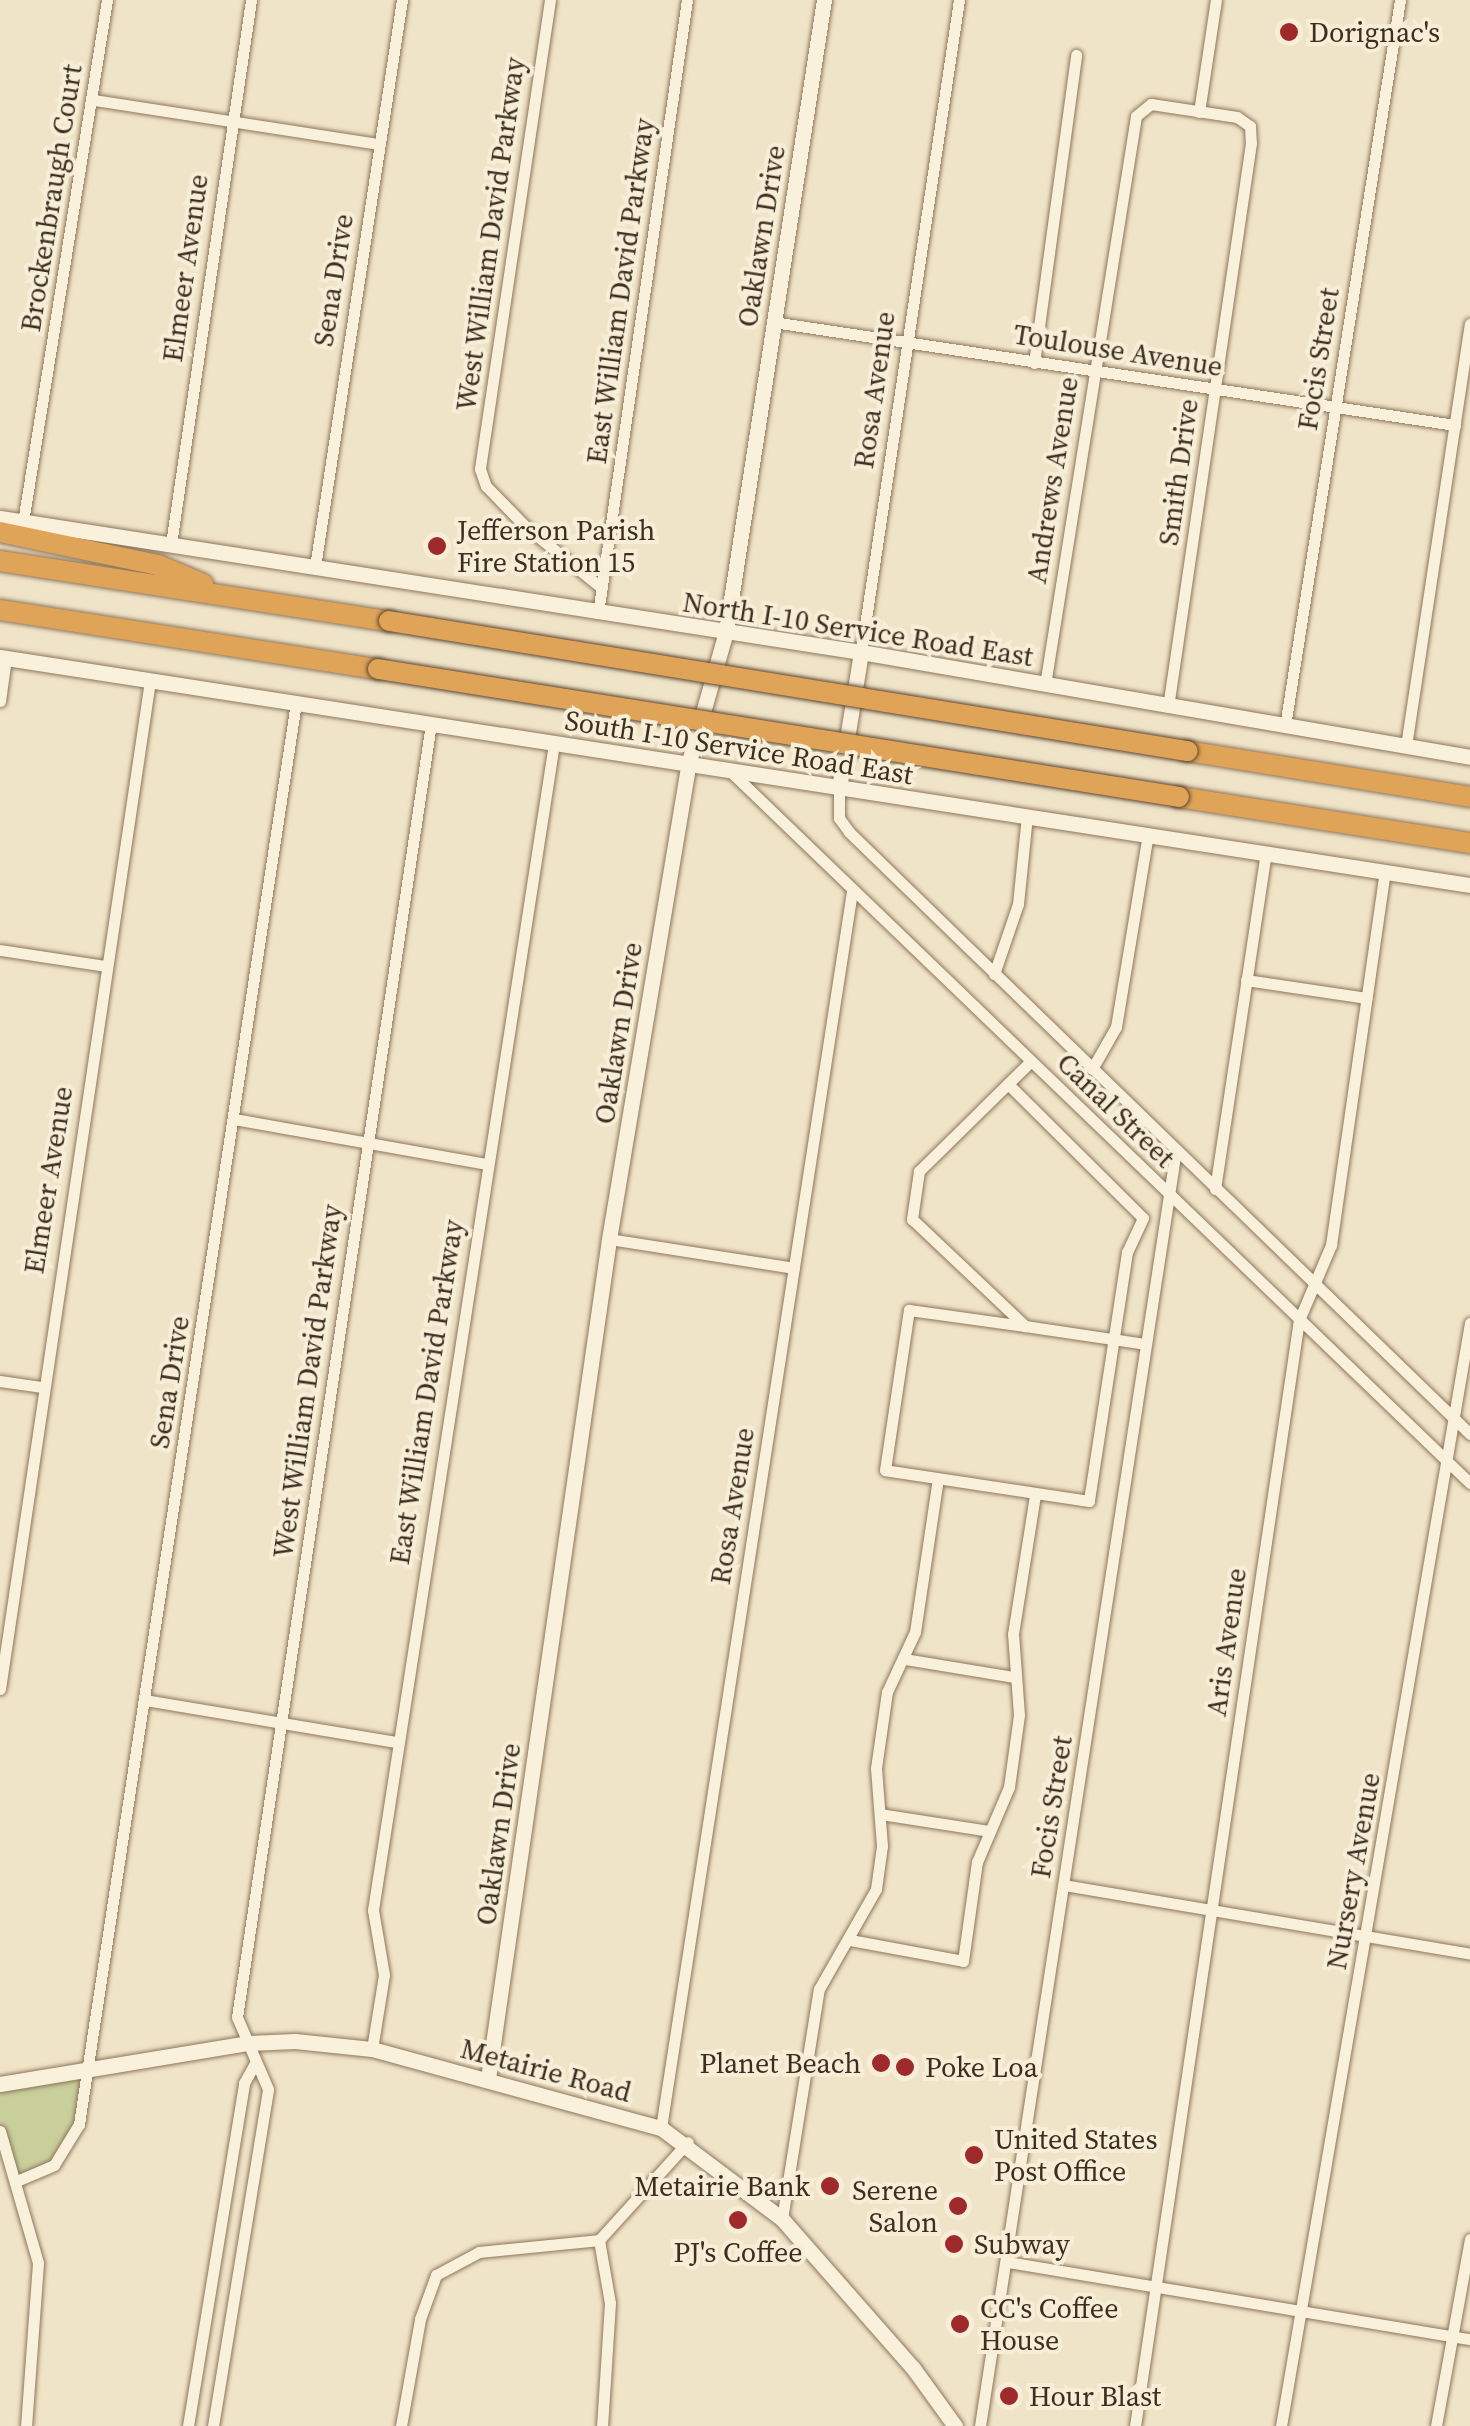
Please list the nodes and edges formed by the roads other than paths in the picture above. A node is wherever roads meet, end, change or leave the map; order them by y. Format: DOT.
graph roads {
  1 [pos="107,0"];
  2 [pos="251,0"];
  3 [pos="402,0"];
  4 [pos="550,0"];
  5 [pos="687,0"];
  6 [pos="824,0"];
  7 [pos="959,0"];
  8 [pos="1216,0"];
  9 [pos="1400,0"];
  10 [pos="1076,55"];
  11 [pos="94,100"];
  12 [pos="1199,112"];
  13 [pos="232,121"];
  14 [pos="379,144"];
  15 [pos="773,322"];
  16 [pos="1470,324"];
  17 [pos="906,343"];
  18 [pos="1034,362"];
  19 [pos="1094,372"];
  20 [pos="1215,391"];
  21 [pos="1336,406"];
  22 [pos="1455,425"];
  23 [pos="0,518"];
  24 [pos="23,522"];
  25 [pos="0,532"];
  26 [pos="170,544"];
  27 [pos="0,562"];
  28 [pos="314,567"];
  29 [pos="602,588"];
  30 [pos="238,598"];
  31 [pos="0,610"];
  32 [pos="598,612"];
  33 [pos="726,632"];
  34 [pos="862,652"];
  35 [pos="3,658"];
  36 [pos="150,680"];
  37 [pos="1045,685"];
  38 [pos="0,701"];
  39 [pos="296,703"];
  40 [pos="1168,706"];
  41 [pos="431,724"];
  42 [pos="1285,726"];
  43 [pos="554,744"];
  44 [pos="1406,746"];
  45 [pos="1470,757"];
  46 [pos="688,764"];
  47 [pos="730,771"];
  48 [pos="838,788"];
  49 [pos="1470,798"];
  50 [pos="1028,815"];
  51 [pos="1148,834"];
  52 [pos="1470,842"];
  53 [pos="1266,853"];
  54 [pos="1386,871"];
  55 [pos="1470,884"];
  56 [pos="852,892"];
  57 [pos="0,950"];
  58 [pos="106,966"];
  59 [pos="994,974"];
  60 [pos="1246,980"];
  61 [pos="1367,998"];
  62 [pos="1030,1062"];
  63 [pos="1092,1069"];
  64 [pos="1008,1084"];
  65 [pos="234,1119"];
  66 [pos="368,1143"];
  67 [pos="1176,1150"];
  68 [pos="486,1164"];
  69 [pos="1215,1188"];
  70 [pos="1168,1194"];
  71 [pos="610,1239"];
  72 [pos="794,1268"];
  73 [pos="1314,1285"];
  74 [pos="1300,1320"];
  75 [pos="1470,1323"];
  76 [pos="1024,1326"];
  77 [pos="1114,1340"];
  78 [pos="1146,1344"];
  79 [pos="0,1381"];
  80 [pos="40,1387"];
  81 [pos="1454,1420"];
  82 [pos="1470,1434"];
  83 [pos="1448,1462"];
  84 [pos="938,1479"];
  85 [pos="1470,1483"];
  86 [pos="1035,1495"];
  87 [pos="905,1659"];
  88 [pos="1014,1678"];
  89 [pos="0,1689"];
  90 [pos="145,1700"];
  91 [pos="282,1722"];
  92 [pos="398,1742"];
  93 [pos="880,1814"];
  94 [pos="990,1830"];
  95 [pos="1064,1886"];
  96 [pos="1212,1910"];
  97 [pos="1368,1936"];
  98 [pos="850,1940"];
  99 [pos="1470,1954"];
  100 [pos="249,2042"];
  101 [pos="372,2049"];
  102 [pos="255,2063"];
  103 [pos="87,2068"];
  104 [pos="488,2079"];
  105 [pos="0,2084"];
  106 [pos="661,2128"];
  107 [pos="0,2131"];
  108 [pos="688,2142"];
  109 [pos="19,2180"];
  110 [pos="782,2219"];
  111 [pos="1470,2238"];
  112 [pos="598,2240"];
  113 [pos="1008,2262"];
  114 [pos="1156,2285"];
  115 [pos="1303,2310"];
  116 [pos="1454,2336"];
  117 [pos="1470,2339"];
  118 [pos="26,2426"];
  119 [pos="188,2426"];
  120 [pos="213,2426"];
  121 [pos="401,2426"];
  122 [pos="602,2426"];
  123 [pos="955,2426"];
  124 [pos="980,2426"];
  125 [pos="1135,2426"];
  126 [pos="1281,2426"];
  127 [pos="1436,2426"];
  1 -- 11 [label="street, Brockenbraugh Court"];
  2 -- 13 [label="street, Elmeer Avenue"];
  3 -- 14 [label="street, Sena Drive"];
  4 -- 29 [label="street, West William David Parkway"];
  5 -- 29 [label="street, East William David Parkway"];
  6 -- 15 [label="street, Oaklawn Drive"];
  7 -- 17 [label="street, Rosa Avenue"];
  8 -- 12 [label="street"];
  9 -- 21 [label="street, Focis Street"];
  10 -- 18 [label="street"];
  11 -- 13 [label="street"];
  11 -- 24 [label="street, Brockenbraugh Court"];
  12 -- 19 [label="street, Andrews Avenue"];
  12 -- 20 [label="street, Smith Drive"];
  13 -- 14 [label="street"];
  13 -- 26 [label="street, Elmeer Avenue"];
  14 -- 28 [label="street, Sena Drive"];
  15 -- 17 [label="street, Toulouse Avenue"];
  15 -- 33 [label="street, Oaklawn Drive"];
  16 -- 22 [label="street"];
  17 -- 18 [label="street, Toulouse Avenue"];
  17 -- 34 [label="street, Rosa Avenue"];
  18 -- 19 [label="street, Toulouse Avenue"];
  19 -- 20 [label="street, Toulouse Avenue"];
  19 -- 37 [label="street, Andrews Avenue"];
  20 -- 21 [label="street, Toulouse Avenue"];
  20 -- 40 [label="street, Smith Drive"];
  21 -- 22 [label="street, Toulouse Avenue"];
  21 -- 42 [label="street, Focis Street"];
  22 -- 44 [label="street"];
  23 -- 24 [label="street, North I-10 Service Road East"];
  24 -- 26 [label="street, North I-10 Service Road East"];
  25 -- 30 [label="highway"];
  26 -- 28 [label="street, North I-10 Service Road East"];
  27 -- 30 [label="highway"];
  28 -- 32 [label="street, North I-10 Service Road East"];
  29 -- 32 [label="street"];
  30 -- 49 [label="highway, bridge"];
  31 -- 52 [label="highway, bridge"];
  32 -- 33 [label="street, North I-10 Service Road East"];
  33 -- 34 [label="street, North I-10 Service Road East"];
  33 -- 46 [label="street, Oaklawn Drive"];
  34 -- 37 [label="street, North I-10 Service Road East"];
  34 -- 48 [label="street, Rosa Avenue"];
  35 -- 36 [label="street, South I-10 Service Road East"];
  35 -- 38 [label="street"];
  36 -- 39 [label="street, South I-10 Service Road East"];
  36 -- 58 [label="street, Elmeer Avenue"];
  37 -- 40 [label="street, North I-10 Service Road East"];
  39 -- 41 [label="street, South I-10 Service Road East"];
  39 -- 65 [label="street, Sena Drive"];
  40 -- 42 [label="street, North I-10 Service Road East"];
  41 -- 43 [label="street, South I-10 Service Road East"];
  41 -- 66 [label="street, West William David Parkway"];
  42 -- 44 [label="street, North I-10 Service Road East"];
  43 -- 46 [label="street, South I-10 Service Road East"];
  43 -- 68 [label="street, East William David Parkway"];
  44 -- 45 [label="street, North I-10 Service Road East"];
  46 -- 47 [label="street, South I-10 Service Road East"];
  46 -- 71 [label="street, Oaklawn Drive"];
  47 -- 48 [label="street, South I-10 Service Road East"];
  47 -- 56 [label="street, Canal Street"];
  48 -- 50 [label="street, South I-10 Service Road East"];
  48 -- 59 [label="street, Canal Street"];
  50 -- 51 [label="street, South I-10 Service Road East"];
  50 -- 59 [label="street"];
  51 -- 53 [label="street, South I-10 Service Road East"];
  51 -- 63 [label="street"];
  53 -- 54 [label="street, South I-10 Service Road East"];
  53 -- 60 [label="street"];
  54 -- 55 [label="street, South I-10 Service Road East"];
  54 -- 61 [label="street, Aris Avenue"];
  56 -- 62 [label="street, Canal Street"];
  56 -- 72 [label="street, Rosa Avenue"];
  57 -- 58 [label="street"];
  58 -- 80 [label="street, Elmeer Avenue"];
  59 -- 63 [label="street, Canal Street"];
  60 -- 61 [label="street"];
  60 -- 69 [label="street"];
  61 -- 73 [label="street, Aris Avenue"];
  62 -- 64 [label="street"];
  62 -- 70 [label="street, Canal Street"];
  63 -- 67 [label="street, Canal Street"];
  64 -- 76 [label="street"];
  64 -- 77 [label="street"];
  65 -- 66 [label="street"];
  65 -- 90 [label="street, Sena Drive"];
  66 -- 68 [label="street"];
  66 -- 91 [label="street, West William David Parkway"];
  67 -- 69 [label="street, Canal Street"];
  67 -- 70 [label="street, Focis Street"];
  68 -- 92 [label="street, East William David Parkway"];
  69 -- 73 [label="street, Canal Street"];
  70 -- 74 [label="street, Canal Street"];
  70 -- 78 [label="street, Focis Street"];
  71 -- 72 [label="street"];
  71 -- 104 [label="street, Oaklawn Drive"];
  72 -- 106 [label="street, Rosa Avenue"];
  73 -- 74 [label="street, Aris Avenue"];
  73 -- 81 [label="street, Canal Street"];
  74 -- 83 [label="street, Canal Street"];
  74 -- 96 [label="street, Aris Avenue"];
  75 -- 81 [label="street, Nursery Avenue"];
  76 -- 77 [label="street"];
  76 -- 84 [label="street"];
  77 -- 78 [label="street"];
  77 -- 86 [label="street"];
  78 -- 95 [label="street, Focis Street"];
  79 -- 80 [label="street"];
  80 -- 89 [label="street, Elmeer Avenue"];
  81 -- 82 [label="street, Canal Street"];
  81 -- 83 [label="street, Nursery Avenue"];
  83 -- 85 [label="street, Canal Street"];
  83 -- 97 [label="street, Nursery Avenue"];
  84 -- 86 [label="street"];
  84 -- 87 [label="street"];
  86 -- 88 [label="street"];
  87 -- 88 [label="street"];
  87 -- 93 [label="street"];
  88 -- 94 [label="street"];
  90 -- 91 [label="street"];
  90 -- 103 [label="street, Sena Drive"];
  91 -- 92 [label="street"];
  91 -- 100 [label="street, West William David Parkway"];
  92 -- 101 [label="street, East William David Parkway"];
  93 -- 94 [label="street"];
  93 -- 98 [label="street"];
  94 -- 98 [label="street"];
  95 -- 96 [label="street"];
  95 -- 113 [label="street, Focis Street"];
  96 -- 97 [label="street"];
  96 -- 114 [label="street, Aris Avenue"];
  97 -- 99 [label="street"];
  97 -- 115 [label="street, Nursery Avenue"];
  98 -- 110 [label="street"];
  100 -- 101 [label="street, Metairie Road"];
  100 -- 102 [label="street, West William David Parkway"];
  100 -- 103 [label="street, Metairie Road"];
  101 -- 104 [label="street, Metairie Road"];
  102 -- 119 [label="street"];
  102 -- 120 [label="street, West William David Parkway"];
  103 -- 105 [label="street, Metairie Road"];
  103 -- 109 [label="street, Sena Drive"];
  104 -- 106 [label="street, Metairie Road"];
  106 -- 108 [label="street, Metairie Road"];
  107 -- 109 [label="street"];
  108 -- 110 [label="street, Metairie Road"];
  108 -- 112 [label="street"];
  109 -- 118 [label="street"];
  110 -- 123 [label="street, Metairie Road"];
  111 -- 116 [label="street"];
  112 -- 121 [label="street"];
  112 -- 122 [label="street"];
  113 -- 114 [label="street"];
  113 -- 124 [label="street, Focis Street"];
  114 -- 115 [label="street"];
  114 -- 125 [label="street, Aris Avenue"];
  115 -- 116 [label="street"];
  115 -- 126 [label="street, Nursery Avenue"];
  116 -- 117 [label="street"];
  116 -- 127 [label="street"];
}
